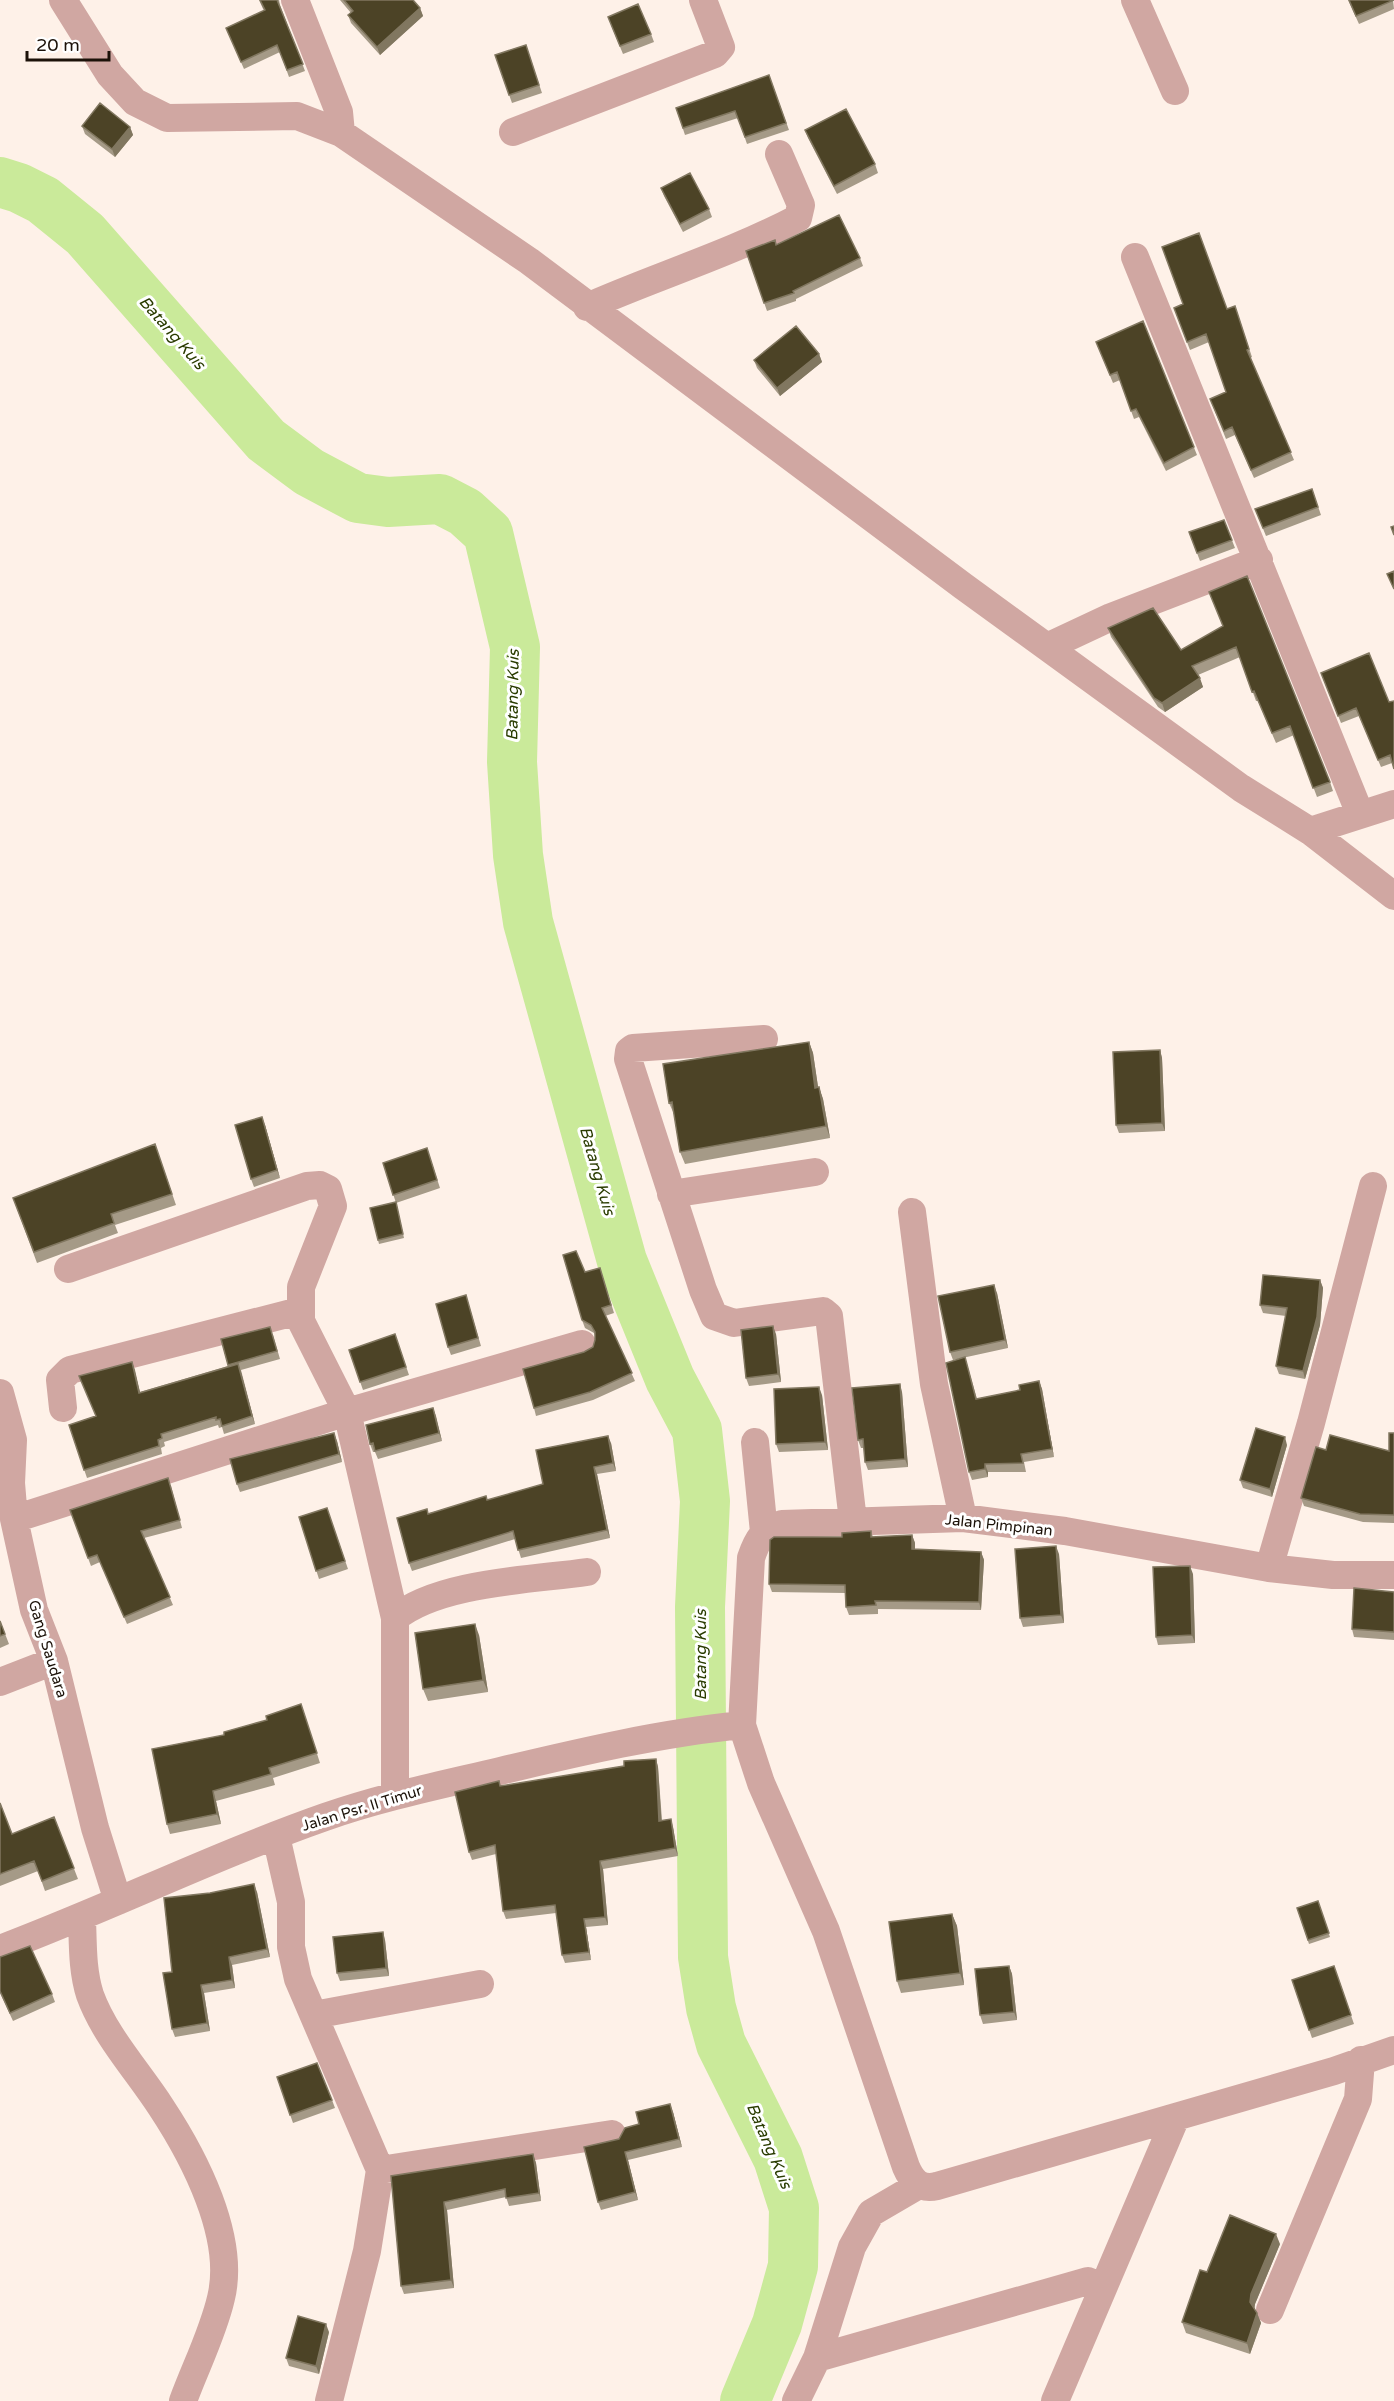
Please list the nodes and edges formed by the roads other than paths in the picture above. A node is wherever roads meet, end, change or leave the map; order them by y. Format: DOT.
graph roads {
  1 [pos="63,0"];
  2 [pos="295,0"];
  3 [pos="703,0"];
  4 [pos="1135,0"];
  5 [pos="1175,91"];
  6 [pos="513,132"];
  7 [pos="341,133"];
  8 [pos="779,154"];
  9 [pos="1135,258"];
  10 [pos="588,308"];
  11 [pos="1259,560"];
  12 [pos="1047,647"];
  13 [pos="1394,804"];
  14 [pos="1360,814"];
  15 [pos="1310,831"];
  16 [pos="1394,896"];
  17 [pos="764,1039"];
  18 [pos="815,1172"];
  19 [pos="1373,1186"];
  20 [pos="672,1194"];
  21 [pos="912,1212"];
  22 [pos="68,1269"];
  23 [pos="299,1311"];
  24 [pos="582,1344"];
  25 [pos="0,1393"];
  26 [pos="63,1408"];
  27 [pos="347,1412"];
  28 [pos="755,1442"];
  29 [pos="963,1518"];
  30 [pos="14,1519"];
  31 [pos="853,1521"];
  32 [pos="764,1532"];
  33 [pos="1269,1568"];
  34 [pos="588,1572"];
  35 [pos="1394,1575"];
  36 [pos="395,1618"];
  37 [pos="54,1661"];
  38 [pos="0,1682"];
  39 [pos="736,1725"];
  40 [pos="395,1795"];
  41 [pos="276,1836"];
  42 [pos="118,1901"];
  43 [pos="82,1918"];
  44 [pos="0,1949"];
  45 [pos="480,1984"];
  46 [pos="314,2015"];
  47 [pos="1394,2050"];
  48 [pos="1361,2060"];
  49 [pos="1176,2116"];
  50 [pos="612,2134"];
  51 [pos="380,2170"];
  52 [pos="919,2185"];
  53 [pos="1088,2281"];
  54 [pos="1270,2310"];
  55 [pos="817,2358"];
  56 [pos="183,2401"];
  57 [pos="329,2401"];
  58 [pos="796,2401"];
  59 [pos="1055,2401"];
  1 -- 7 [label="street"];
  2 -- 7 [label="street"];
  3 -- 6 [label="street"];
  4 -- 5 [label="street"];
  7 -- 10 [label="street"];
  8 -- 10 [label="street"];
  9 -- 11 [label="street"];
  10 -- 12 [label="street"];
  11 -- 12 [label="street"];
  11 -- 14 [label="street"];
  12 -- 15 [label="street"];
  13 -- 14 [label="street"];
  14 -- 15 [label="street"];
  15 -- 16 [label="street"];
  17 -- 20 [label="street"];
  18 -- 20 [label="street"];
  19 -- 33 [label="street"];
  20 -- 31 [label="street"];
  21 -- 29 [label="street"];
  22 -- 23 [label="street"];
  23 -- 26 [label="street"];
  23 -- 27 [label="street"];
  24 -- 27 [label="street"];
  25 -- 30 [label="street, Gang Saudara"];
  27 -- 30 [label="street"];
  27 -- 36 [label="street"];
  28 -- 32 [label="street"];
  29 -- 31 [label="street, Jalan Pimpinan"];
  29 -- 33 [label="street, Jalan Pimpinan"];
  30 -- 37 [label="street, Gang Saudara"];
  31 -- 32 [label="street, Jalan Pimpinan"];
  32 -- 39 [label="street"];
  33 -- 35 [label="street, Jalan Pimpinan"];
  34 -- 36 [label="street"];
  36 -- 40 [label="street"];
  37 -- 38 [label="street"];
  37 -- 42 [label="street, Gang Saudara"];
  39 -- 40 [label="street, Jalan Psr. II Timur"];
  39 -- 52 [label="street"];
  40 -- 41 [label="street, Jalan Psr. II Timur"];
  41 -- 42 [label="street, Jalan Psr. II Timur"];
  41 -- 46 [label="street"];
  42 -- 43 [label="street, Jalan Psr. II Timur"];
  43 -- 44 [label="street, Jalan Psr. II Timur"];
  43 -- 56 [label="street"];
  45 -- 46 [label="street"];
  46 -- 51 [label="street"];
  47 -- 48 [label="street"];
  48 -- 49 [label="street"];
  48 -- 54 [label="street"];
  49 -- 52 [label="street"];
  49 -- 59 [label="street"];
  50 -- 51 [label="street"];
  51 -- 57 [label="street"];
  52 -- 55 [label="street"];
  53 -- 55 [label="street"];
  55 -- 58 [label="street"];
}
